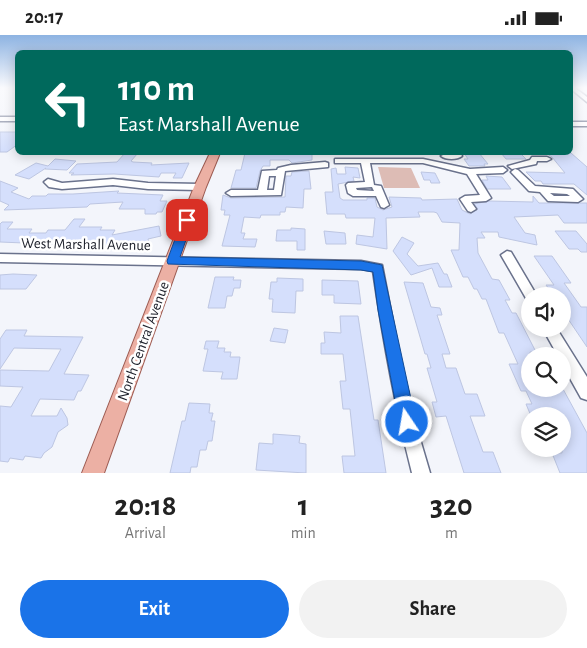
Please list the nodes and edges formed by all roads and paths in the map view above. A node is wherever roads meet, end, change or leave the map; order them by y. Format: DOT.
graph roads {
  1 [pos="0,119"];
  2 [pos="15,119"];
  3 [pos="573,123"];
  4 [pos="587,124"];
  5 [pos="213,155"];
  6 [pos="400,155"];
  7 [pos="444,155"];
  8 [pos="541,157"];
  9 [pos="331,159"];
  10 [pos="365,161"];
  11 [pos="446,167"];
  12 [pos="514,169"];
  13 [pos="470,172"];
  14 [pos="280,173"];
  15 [pos="48,182"];
  16 [pos="370,185"];
  17 [pos="200,187"];
  18 [pos="543,191"];
  19 [pos="380,192"];
  20 [pos="231,193"];
  21 [pos="262,193"];
  22 [pos="384,205"];
  23 [pos="470,209"];
  24 [pos="507,255"];
  25 [pos="0,258"];
  26 [pos="172,261"];
  27 [pos="526,287"];
  28 [pos="555,337"];
  29 [pos="587,392"];
  30 [pos="93,473"];
  31 [pos="421,473"];
  1 -- 2 [label="street"];
  3 -- 4 [label="street"];
  5 -- 17 [label="main road, North Central Avenue"];
  6 -- 10 [label="street"];
  6 -- 11 [label="street"];
  7 -- 11 [label="street"];
  8 -- 12 [label="street"];
  9 -- 10 [label="street"];
  9 -- 14 [label="street"];
  10 -- 16 [label="street"];
  11 -- 13 [label="street"];
  12 -- 13 [label="street"];
  12 -- 18 [label="street"];
  13 -- 23 [label="street"];
  14 -- 21 [label="street"];
  14 -- 21 [label="street"];
  15 -- 17 [label="street"];
  16 -- 19 [label="street"];
  16 -- 19 [label="street"];
  17 -- 26 [label="main road, North Central Avenue"];
  19 -- 22 [label="street"];
  20 -- 21 [label="street"];
  24 -- 27 [label="street"];
  25 -- 26 [label="street, West Marshall Avenue"];
  26 -- 30 [label="main road, North Central Avenue"];
  26 -- 31 [label="street, West Marshall Avenue"];
  28 -- 29 [label="street"];
}
